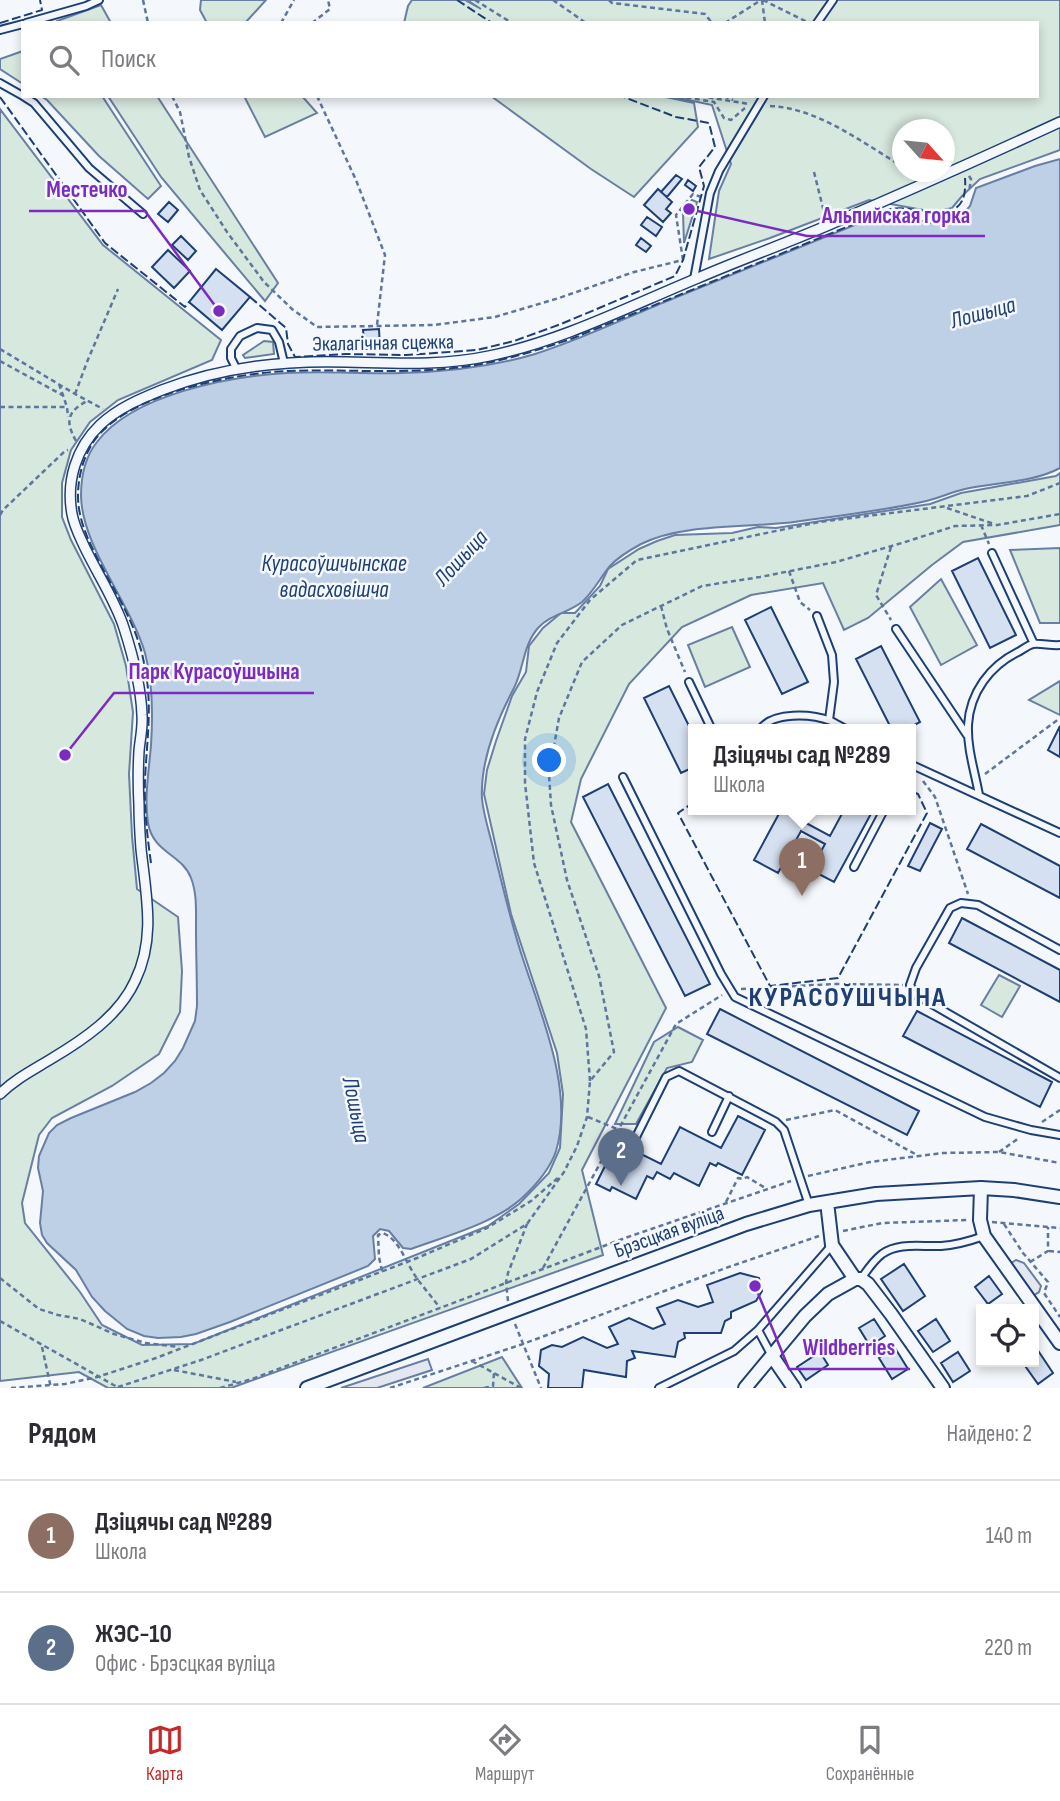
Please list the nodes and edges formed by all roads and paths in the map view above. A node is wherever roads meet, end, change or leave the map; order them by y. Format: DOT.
graph roads {
  1 [pos="99,0"];
  2 [pos="143,0"];
  3 [pos="294,0"];
  4 [pos="328,0"];
  5 [pos="475,0"];
  6 [pos="553,0"];
  7 [pos="609,0"];
  8 [pos="762,0"];
  9 [pos="833,0"];
  10 [pos="31,21"];
  11 [pos="148,21"];
  12 [pos="282,21"];
  13 [pos="315,21"];
  14 [pos="509,21"];
  15 [pos="583,21"];
  16 [pos="710,21"];
  17 [pos="728,21"];
  18 [pos="765,21"];
  19 [pos="805,21"];
  20 [pos="818,21"];
  21 [pos="21,24"];
  22 [pos="0,30"];
  23 [pos="0,83"];
  24 [pos="21,95"];
  25 [pos="26,98"];
  26 [pos="173,98"];
  27 [pos="318,98"];
  28 [pos="688,98"];
  29 [pos="712,98"];
  30 [pos="728,98"];
  31 [pos="738,98"];
  32 [pos="763,98"];
  33 [pos="739,103"];
  34 [pos="749,104"];
  35 [pos="759,105"];
  36 [pos="1060,122"];
  37 [pos="892,160"];
  38 [pos="814,172"];
  39 [pos="971,179"];
  40 [pos="970,192"];
  41 [pos="704,198"];
  42 [pos="142,214"];
  43 [pos="828,226"];
  44 [pos="683,260"];
  45 [pos="691,261"];
  46 [pos="694,279"];
  47 [pos="118,289"];
  48 [pos="377,325"];
  49 [pos="0,349"];
  50 [pos="0,361"];
  51 [pos="284,363"];
  52 [pos="236,368"];
  53 [pos="59,384"];
  54 [pos="75,394"];
  55 [pos="64,396"];
  56 [pos="87,401"];
  57 [pos="0,407"];
  58 [pos="67,407"];
  59 [pos="114,414"];
  60 [pos="68,419"];
  61 [pos="81,447"];
  62 [pos="944,506"];
  63 [pos="1060,514"];
  64 [pos="0,515"];
  65 [pos="981,525"];
  66 [pos="997,525"];
  67 [pos="891,547"];
  68 [pos="992,553"];
  69 [pos="789,571"];
  70 [pos="800,602"];
  71 [pos="661,606"];
  72 [pos="817,616"];
  73 [pos="896,629"];
  74 [pos="1034,644"];
  75 [pos="1060,645"];
  76 [pos="689,682"];
  77 [pos="1060,718"];
  78 [pos="829,720"];
  79 [pos="709,724"];
  80 [pos="764,724"];
  81 [pos="836,724"];
  82 [pos="968,737"];
  83 [pos="916,766"];
  84 [pos="919,776"];
  85 [pos="623,777"];
  86 [pos="977,780"];
  87 [pos="979,795"];
  88 [pos="881,815"];
  89 [pos="1060,833"];
  90 [pos="854,867"];
  91 [pos="971,904"];
  92 [pos="1060,950"];
  93 [pos="910,985"];
  94 [pos="731,990"];
  95 [pos="1060,1078"];
  96 [pos="0,1094"];
  97 [pos="729,1096"];
  98 [pos="587,1117"];
  99 [pos="776,1122"];
  100 [pos="619,1130"];
  101 [pos="712,1132"];
  102 [pos="1060,1135"];
  103 [pos="636,1137"];
  104 [pos="918,1156"];
  105 [pos="564,1172"];
  106 [pos="981,1188"];
  107 [pos="767,1189"];
  108 [pos="1060,1197"];
  109 [pos="726,1202"];
  110 [pos="827,1202"];
  111 [pos="809,1205"];
  112 [pos="979,1220"];
  113 [pos="1003,1223"];
  114 [pos="527,1224"];
  115 [pos="1048,1226"];
  116 [pos="1059,1229"];
  117 [pos="984,1236"];
  118 [pos="831,1239"];
  119 [pos="1048,1251"];
  120 [pos="1060,1252"];
  121 [pos="406,1262"];
  122 [pos="1030,1262"];
  123 [pos="382,1271"];
  124 [pos="0,1278"];
  125 [pos="417,1278"];
  126 [pos="858,1279"];
  127 [pos="506,1282"];
  128 [pos="440,1308"];
  129 [pos="510,1312"];
  130 [pos="1060,1317"];
  131 [pos="0,1321"];
  132 [pos="758,1330"];
  133 [pos="1060,1343"];
  134 [pos="523,1344"];
  135 [pos="42,1345"];
  136 [pos="181,1348"];
  137 [pos="772,1356"];
  138 [pos="472,1361"];
  139 [pos="170,1369"];
  140 [pos="495,1373"];
  141 [pos="97,1377"];
  142 [pos="107,1382"];
  143 [pos="238,1382"];
  144 [pos="50,1386"];
  145 [pos="11,1388"];
  146 [pos="105,1388"];
  147 [pos="118,1388"];
  148 [pos="220,1388"];
  149 [pos="307,1388"];
  150 [pos="390,1388"];
  151 [pos="484,1388"];
  152 [pos="521,1388"];
  153 [pos="541,1388"];
  154 [pos="659,1388"];
  155 [pos="745,1388"];
  156 [pos="794,1388"];
  157 [pos="943,1388"];
  1 -- 10 [label="lane"];
  2 -- 11 [label="path"];
  3 -- 12 [label="path"];
  4 -- 13 [label="path"];
  5 -- 14 [label="path"];
  6 -- 15 [label="path"];
  7 -- 16 [label="path"];
  8 -- 17 [label="path"];
  8 -- 18 [label="path"];
  8 -- 19 [label="path"];
  9 -- 20 [label="lane"];
  21 -- 22 [label="lane"];
  23 -- 24 [label="lane"];
  25 -- 42 [label="lane"];
  26 -- 48 [label="path"];
  27 -- 48 [label="path"];
  28 -- 34 [label="path"];
  29 -- 33 [label="path"];
  30 -- 33 [label="path"];
  31 -- 33 [label="path"];
  32 -- 35 [label="lane"];
  33 -- 34 [label="path"];
  34 -- 35 [label="path"];
  35 -- 37 [label="path"];
  35 -- 46 [label="lane"];
  36 -- 43 [label="street, Экалагічная сцежка"];
  38 -- 43 [label="path"];
  39 -- 40 [label="path"];
  41 -- 44 [label="path"];
  43 -- 46 [label="street, Экалагічная сцежка"];
  44 -- 45 [label="path"];
  44 -- 48 [label="path"];
  46 -- 51 [label="street, Экалагічная сцежка"];
  47 -- 54 [label="path"];
  49 -- 53 [label="path"];
  50 -- 55 [label="path"];
  51 -- 52 [label="street, Экалагічная сцежка"];
  51 -- 52 [label="lane"];
  52 -- 59 [label="street, Экалагічная сцежка"];
  53 -- 54 [label="path"];
  53 -- 55 [label="path"];
  54 -- 56 [label="path"];
  55 -- 58 [label="path"];
  56 -- 59 [label="path"];
  56 -- 60 [label="path"];
  57 -- 58 [label="path"];
  58 -- 60 [label="path"];
  59 -- 61 [label="street, Экалагічная сцежка"];
  60 -- 61 [label="path"];
  61 -- 64 [label="path"];
  61 -- 96 [label="street"];
  62 -- 66 [label="path"];
  63 -- 66 [label="path"];
  65 -- 66 [label="path"];
  65 -- 67 [label="path"];
  65 -- 68 [label="path"];
  67 -- 69 [label="path"];
  67 -- 73 [label="path"];
  68 -- 74 [label="lane"];
  69 -- 70 [label="path"];
  69 -- 71 [label="path"];
  71 -- 76 [label="path"];
  71 -- 98 [label="path"];
  72 -- 78 [label="lane"];
  73 -- 82 [label="lane"];
  74 -- 75 [label="lane"];
  74 -- 82 [label="lane"];
  76 -- 79 [label="lane"];
  77 -- 86 [label="path"];
  78 -- 80 [label="lane"];
  78 -- 81 [label="lane"];
  82 -- 86 [label="lane"];
  83 -- 87 [label="lane"];
  84 -- 91 [label="path"];
  85 -- 94 [label="lane"];
  86 -- 87 [label="lane"];
  87 -- 89 [label="lane"];
  88 -- 90 [label="lane"];
  91 -- 92 [label="lane"];
  91 -- 93 [label="lane"];
  93 -- 94 [label="path"];
  93 -- 95 [label="lane"];
  94 -- 100 [label="path"];
  94 -- 102 [label="lane"];
  97 -- 99 [label="lane"];
  97 -- 101 [label="lane"];
  97 -- 103 [label="lane"];
  98 -- 100 [label="path"];
  98 -- 105 [label="path"];
  99 -- 104 [label="path"];
  99 -- 111 [label="lane"];
  100 -- 103 [label="path"];
  100 -- 127 [label="path"];
  105 -- 114 [label="path"];
  105 -- 121 [label="path"];
  106 -- 108 [label="street, Брэсцкая вуліца"];
  106 -- 110 [label="street, Брэсцкая вуліца"];
  106 -- 112 [label="street"];
  107 -- 109 [label="path"];
  110 -- 111 [label="street, Брэсцкая вуліца"];
  110 -- 118 [label="street"];
  111 -- 129 [label="street, Брэсцкая вуліца"];
  112 -- 113 [label="path"];
  112 -- 117 [label="street"];
  112 -- 118 [label="path"];
  113 -- 115 [label="path"];
  113 -- 122 [label="path"];
  114 -- 125 [label="path"];
  114 -- 127 [label="path"];
  115 -- 116 [label="path"];
  115 -- 119 [label="path"];
  117 -- 126 [label="lane"];
  117 -- 133 [label="street"];
  118 -- 126 [label="street"];
  118 -- 132 [label="lane"];
  118 -- 134 [label="path"];
  119 -- 120 [label="path"];
  119 -- 122 [label="path"];
  121 -- 123 [label="path"];
  121 -- 123 [label="path"];
  121 -- 125 [label="path"];
  122 -- 130 [label="path"];
  123 -- 136 [label="path"];
  124 -- 136 [label="path"];
  125 -- 128 [label="path"];
  125 -- 139 [label="path"];
  126 -- 137 [label="street"];
  126 -- 157 [label="street"];
  127 -- 128 [label="path"];
  127 -- 129 [label="path"];
  128 -- 143 [label="path"];
  129 -- 134 [label="path"];
  129 -- 149 [label="street, Брэсцкая вуліца"];
  131 -- 135 [label="path"];
  132 -- 137 [label="lane"];
  132 -- 154 [label="lane"];
  134 -- 138 [label="path"];
  134 -- 153 [label="path"];
  135 -- 141 [label="path"];
  135 -- 144 [label="path"];
  136 -- 141 [label="path"];
  137 -- 155 [label="street"];
  137 -- 156 [label="street"];
  138 -- 140 [label="path"];
  138 -- 150 [label="path"];
  139 -- 143 [label="path"];
  139 -- 147 [label="path"];
  140 -- 151 [label="path"];
  140 -- 152 [label="path"];
  141 -- 142 [label="path"];
  141 -- 144 [label="path"];
  142 -- 146 [label="path"];
  142 -- 147 [label="path"];
  143 -- 148 [label="path"];
  144 -- 145 [label="path"];
}
